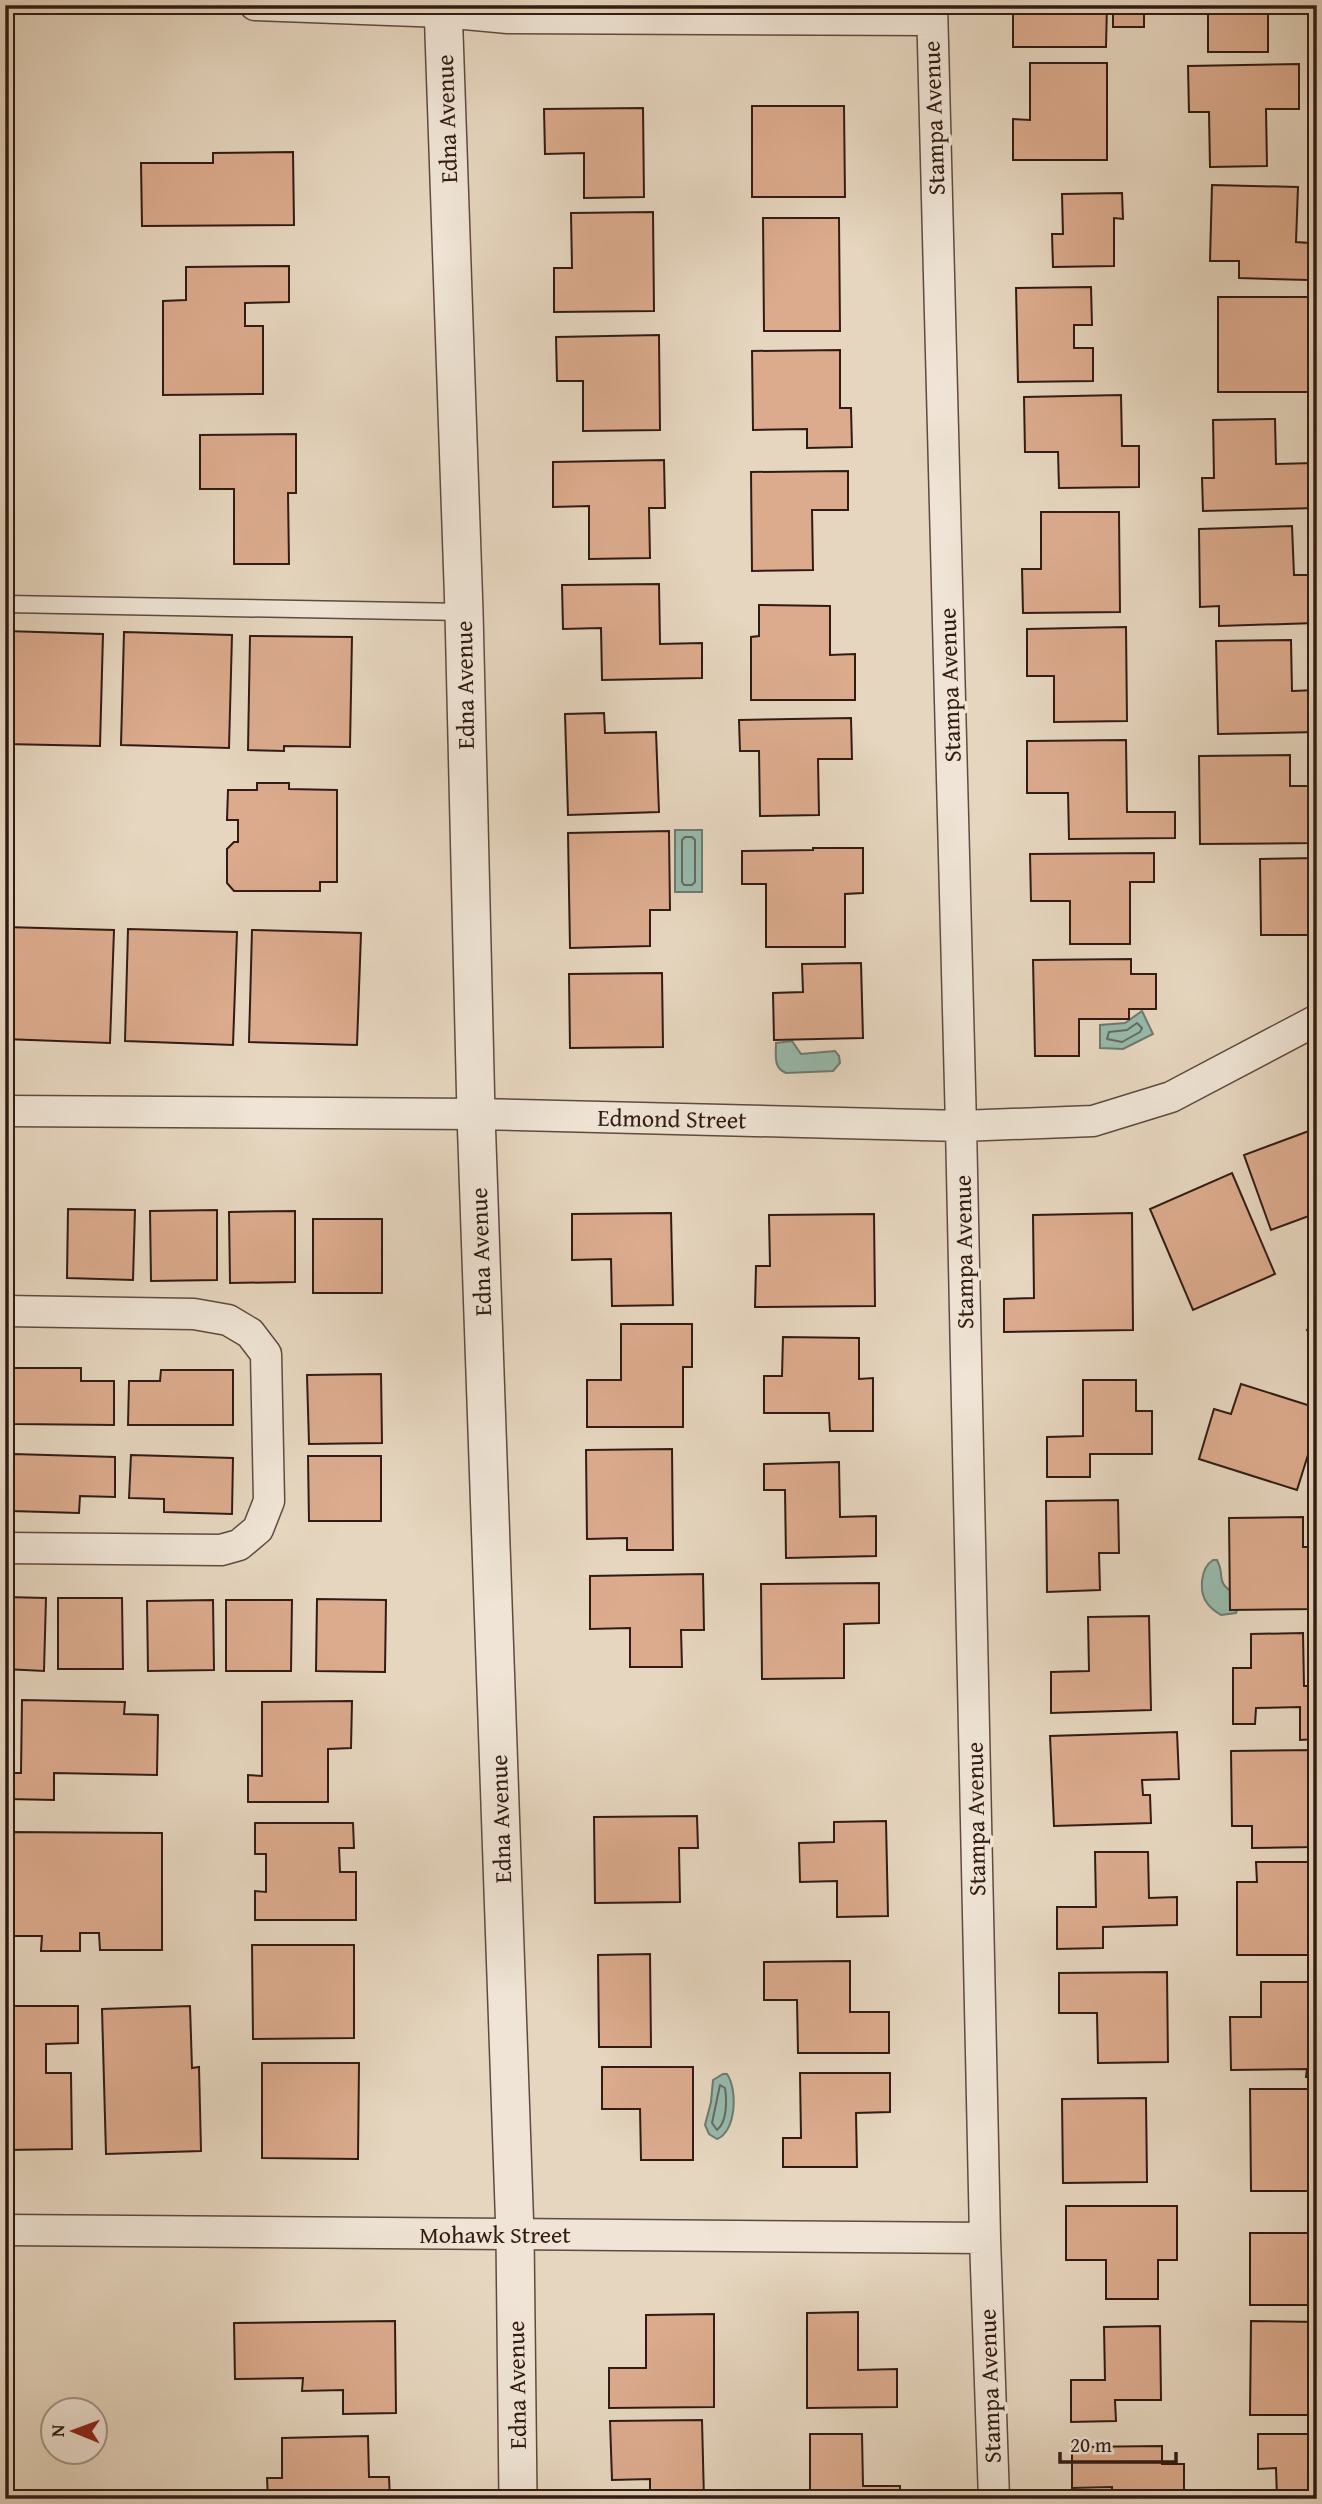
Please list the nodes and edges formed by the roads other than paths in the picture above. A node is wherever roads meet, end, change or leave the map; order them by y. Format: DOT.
graph roads {
  1 [pos="255,5"];
  2 [pos="443,9"];
  3 [pos="932,12"];
  4 [pos="5,604"];
  5 [pos="464,612"];
  6 [pos="1317,1020"];
  7 [pos="5,1111"];
  8 [pos="476,1114"];
  9 [pos="961,1126"];
  10 [pos="5,1311"];
  11 [pos="5,1548"];
  12 [pos="5,2230"];
  13 [pos="515,2235"];
  14 [pos="985,2238"];
  15 [pos="518,2499"];
  16 [pos="993,2499"];
  1 -- 2 [label="street"];
  2 -- 3 [label="street"];
  2 -- 5 [label="street, Edna Avenue"];
  3 -- 9 [label="street, Stampa Avenue"];
  4 -- 5 [label="lane"];
  5 -- 8 [label="street, Edna Avenue"];
  6 -- 9 [label="street, Edmond Street"];
  7 -- 8 [label="street, Edmond Street"];
  8 -- 9 [label="street, Edmond Street"];
  8 -- 13 [label="street, Edna Avenue"];
  9 -- 14 [label="street, Stampa Avenue"];
  10 -- 11 [label="street"];
  12 -- 13 [label="street, Mohawk Street"];
  13 -- 14 [label="street, Mohawk Street"];
  13 -- 15 [label="street, Edna Avenue"];
  14 -- 16 [label="street, Stampa Avenue"];
}
